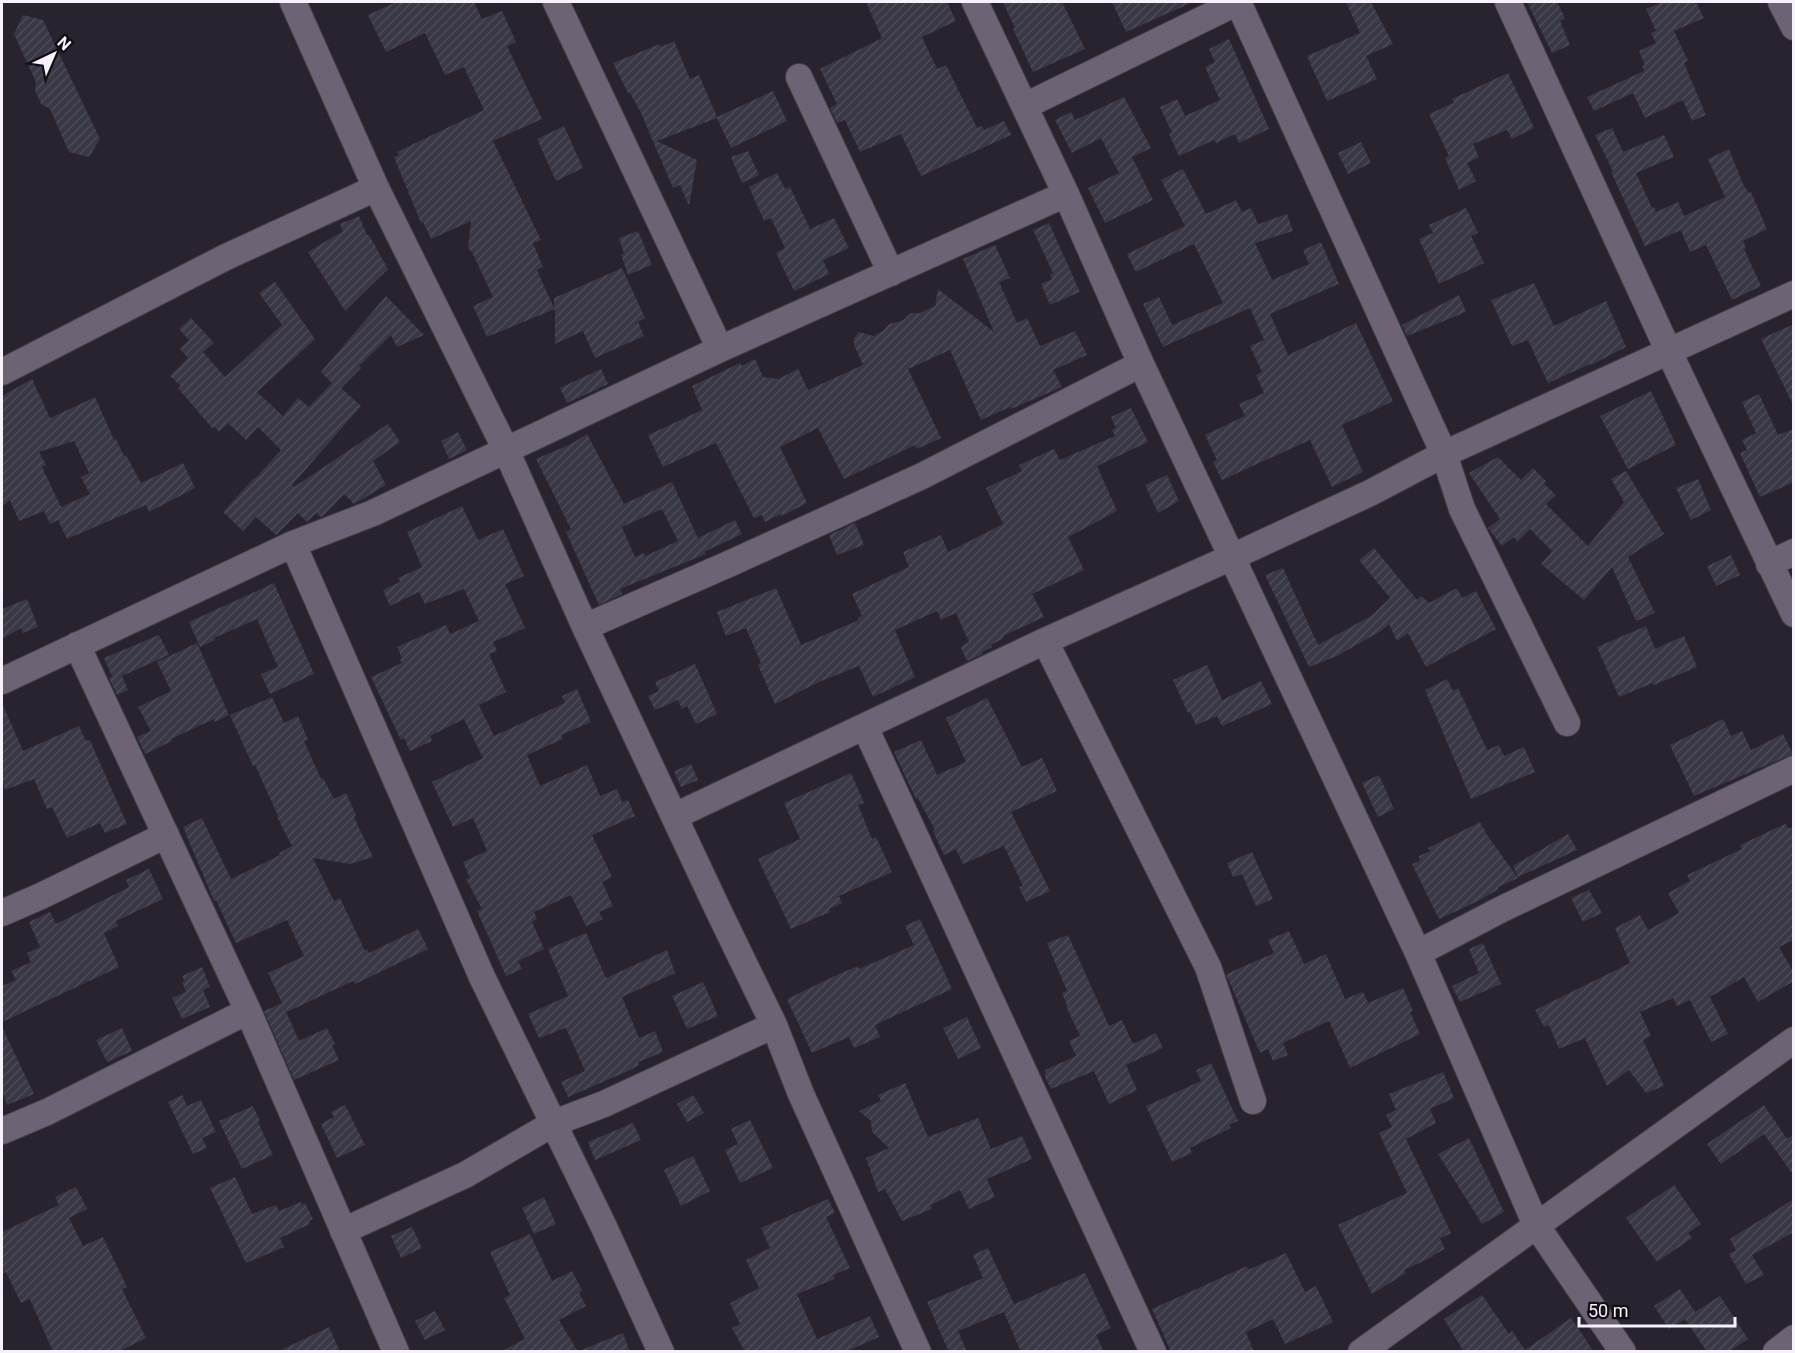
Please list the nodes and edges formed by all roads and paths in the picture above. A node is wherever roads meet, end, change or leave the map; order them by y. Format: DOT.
graph roads {
  1 [pos="293,2"];
  2 [pos="556,2"];
  3 [pos="975,2"];
  4 [pos="1238,2"];
  5 [pos="1508,2"];
  6 [pos="1781,2"];
  7 [pos="1794,27"];
  8 [pos="799,77"];
  9 [pos="1025,106"];
  10 [pos="376,188"];
  11 [pos="1066,194"];
  12 [pos="891,273"];
  13 [pos="1794,294"];
  14 [pos="720,349"];
  15 [pos="1669,352"];
  16 [pos="1142,364"];
  17 [pos="2,372"];
  18 [pos="506,450"];
  19 [pos="1444,454"];
  20 [pos="293,544"];
  21 [pos="1794,552"];
  22 [pos="1232,557"];
  23 [pos="1769,564"];
  24 [pos="1794,614"];
  25 [pos="585,627"];
  26 [pos="1045,641"];
  27 [pos="78,645"];
  28 [pos="2,681"];
  29 [pos="1567,723"];
  30 [pos="866,727"];
  31 [pos="1794,769"];
  32 [pos="675,816"];
  33 [pos="165,835"];
  34 [pos="2,913"];
  35 [pos="1418,953"];
  36 [pos="248,1011"];
  37 [pos="774,1025"];
  38 [pos="1794,1040"];
  39 [pos="1253,1101"];
  40 [pos="554,1124"];
  41 [pos="2,1131"];
  42 [pos="1536,1225"];
  43 [pos="343,1231"];
  44 [pos="1794,1338"];
  45 [pos="396,1352"];
  46 [pos="661,1352"];
  47 [pos="918,1352"];
  48 [pos="1154,1352"];
  49 [pos="1361,1352"];
  50 [pos="1623,1352"];
  51 [pos="1776,1352"];
  1 -- 10 [label="street"];
  2 -- 14 [label="street"];
  3 -- 9 [label="street"];
  4 -- 9 [label="street"];
  4 -- 19 [label="street"];
  5 -- 15 [label="street"];
  6 -- 7 [label="street"];
  8 -- 12 [label="street"];
  9 -- 11 [label="street"];
  10 -- 17 [label="street"];
  10 -- 18 [label="street"];
  11 -- 12 [label="street"];
  11 -- 16 [label="street"];
  12 -- 14 [label="street"];
  13 -- 15 [label="street"];
  14 -- 18 [label="street"];
  15 -- 19 [label="street"];
  15 -- 23 [label="street"];
  16 -- 22 [label="street"];
  16 -- 25 [label="street"];
  18 -- 20 [label="street"];
  18 -- 25 [label="street"];
  19 -- 22 [label="street"];
  19 -- 29 [label="street"];
  20 -- 27 [label="street"];
  20 -- 40 [label="street"];
  21 -- 23 [label="street"];
  22 -- 26 [label="street"];
  22 -- 35 [label="street"];
  23 -- 24 [label="street"];
  25 -- 32 [label="street"];
  26 -- 30 [label="street"];
  26 -- 39 [label="street"];
  27 -- 28 [label="street"];
  27 -- 33 [label="street"];
  30 -- 32 [label="street"];
  30 -- 48 [label="street"];
  31 -- 35 [label="street"];
  32 -- 37 [label="street"];
  33 -- 34 [label="street"];
  33 -- 36 [label="street"];
  35 -- 42 [label="street"];
  36 -- 41 [label="street"];
  36 -- 43 [label="street"];
  37 -- 40 [label="street"];
  37 -- 47 [label="street"];
  38 -- 42 [label="street"];
  40 -- 43 [label="street"];
  40 -- 46 [label="street"];
  42 -- 49 [label="street"];
  42 -- 50 [label="street"];
  43 -- 45 [label="street"];
  44 -- 51 [label="street"];
}
